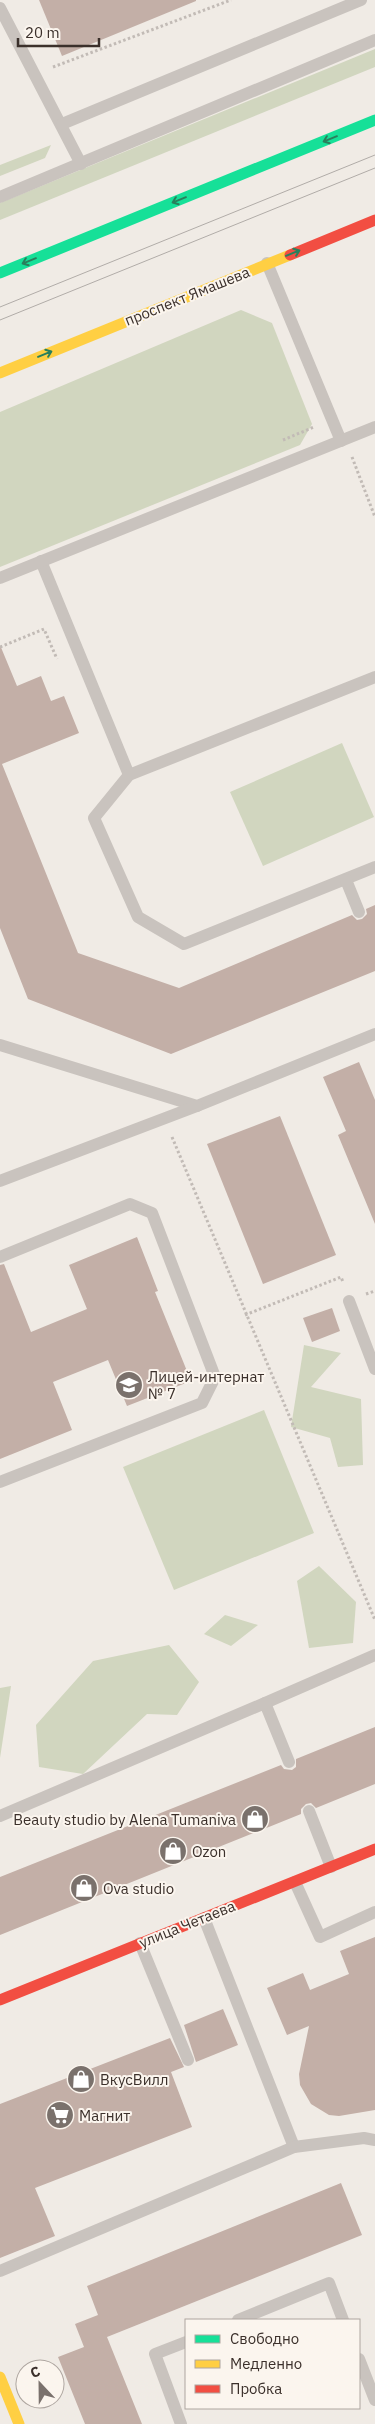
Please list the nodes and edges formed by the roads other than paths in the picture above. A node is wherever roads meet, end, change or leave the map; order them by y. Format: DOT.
graph roads {
  1 [pos="361,0"];
  2 [pos="2,13"];
  3 [pos="375,40"];
  4 [pos="375,120"];
  5 [pos="62,124"];
  6 [pos="82,164"];
  7 [pos="0,197"];
  8 [pos="375,220"];
  9 [pos="267,263"];
  10 [pos="0,272"];
  11 [pos="0,373"];
  12 [pos="375,427"];
  13 [pos="343,440"];
  14 [pos="41,561"];
  15 [pos="0,578"];
  16 [pos="375,677"];
  17 [pos="129,775"];
  18 [pos="375,867"];
  19 [pos="346,880"];
  20 [pos="359,912"];
  21 [pos="375,1034"];
  22 [pos="0,1045"];
  23 [pos="197,1106"];
  24 [pos="0,1181"];
  25 [pos="0,1258"];
  26 [pos="349,1301"];
  27 [pos="375,1369"];
  28 [pos="0,1482"];
  29 [pos="375,1655"];
  30 [pos="265,1703"];
  31 [pos="289,1762"];
  32 [pos="309,1811"];
  33 [pos="0,1816"];
  34 [pos="375,1849"];
  35 [pos="331,1867"];
  36 [pos="295,1882"];
  37 [pos="375,1912"];
  38 [pos="204,1918"];
  39 [pos="140,1943"];
  40 [pos="0,2000"];
  41 [pos="188,2060"];
  42 [pos="375,2140"];
  43 [pos="294,2147"];
  44 [pos="0,2271"];
  45 [pos="240,2319"];
  46 [pos="344,2319"];
  47 [pos="185,2342"];
  48 [pos="360,2362"];
  49 [pos="0,2377"];
  50 [pos="375,2400"];
  51 [pos="19,2424"];
  52 [pos="181,2424"];
  1 -- 5 [label="lane"];
  2 -- 5 [label="lane"];
  3 -- 6 [label="lane"];
  4 -- 10 [label="main road, one-way"];
  5 -- 6 [label="lane"];
  6 -- 7 [label="lane"];
  9 -- 8 [label="main road, проспект Ямашева, one-way"];
  11 -- 9 [label="main road, проспект Ямашева, one-way"];
  9 -- 13 [label="lane"];
  12 -- 13 [label="lane"];
  13 -- 14 [label="lane"];
  14 -- 15 [label="lane"];
  14 -- 17 [label="lane"];
  16 -- 17 [label="lane"];
  17 -- 19 [label="lane"];
  18 -- 19 [label="lane"];
  19 -- 20 [label="lane"];
  21 -- 23 [label="lane"];
  22 -- 23 [label="lane"];
  23 -- 24 [label="lane"];
  25 -- 28 [label="lane"];
  26 -- 27 [label="lane"];
  29 -- 30 [label="lane"];
  30 -- 31 [label="lane"];
  30 -- 33 [label="lane"];
  32 -- 35 [label="lane"];
  34 -- 35 [label="main road, улица Четаева"];
  35 -- 36 [label="main road, улица Четаева"];
  36 -- 37 [label="lane"];
  36 -- 38 [label="main road, улица Четаева"];
  38 -- 39 [label="main road, улица Четаева"];
  38 -- 43 [label="lane"];
  39 -- 40 [label="main road, улица Четаева"];
  39 -- 41 [label="lane"];
  42 -- 43 [label="lane"];
  43 -- 44 [label="lane"];
  45 -- 46 [label="lane"];
  47 -- 52 [label="lane"];
  48 -- 50 [label="lane"];
  49 -- 51 [label="main road"];
}
